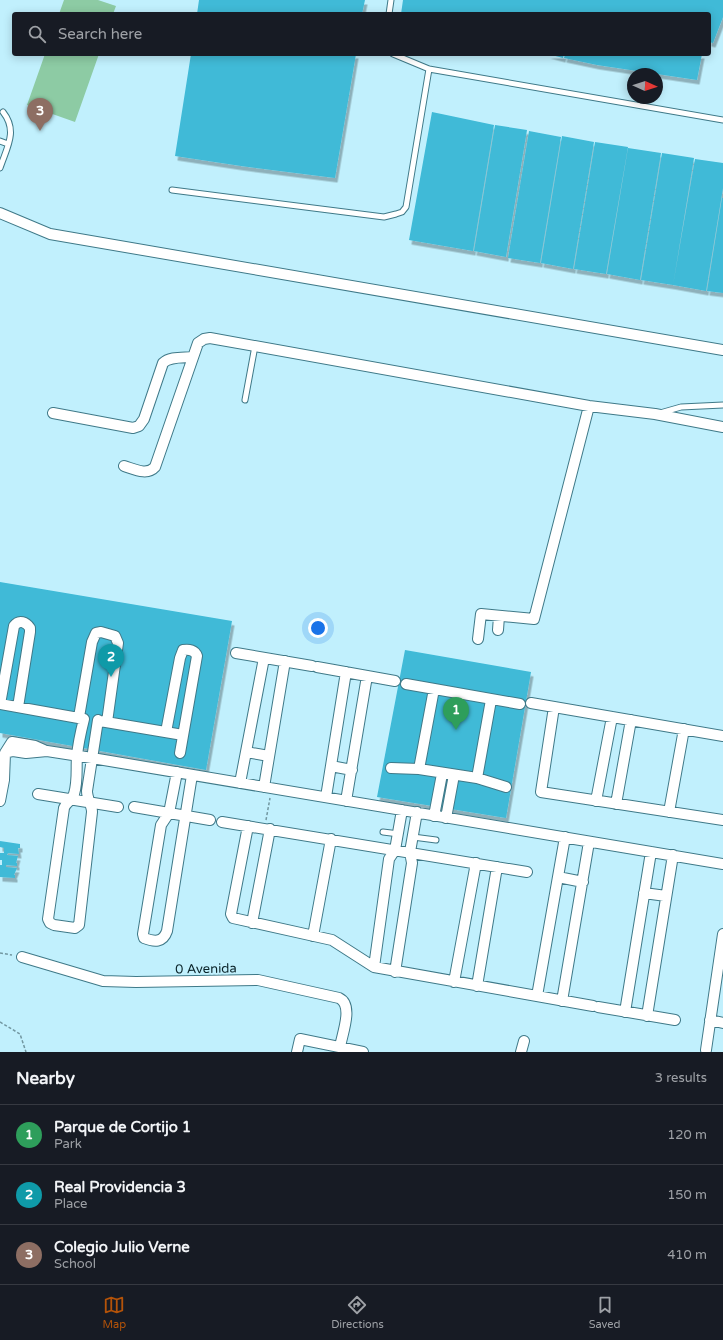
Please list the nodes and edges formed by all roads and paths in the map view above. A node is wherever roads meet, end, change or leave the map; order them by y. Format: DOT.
graph roads {
  1 [pos="391,0"];
  2 [pos="389,12"];
  3 [pos="398,56"];
  4 [pos="429,69"];
  5 [pos="3,112"];
  6 [pos="723,120"];
  7 [pos="0,141"];
  8 [pos="8,144"];
  9 [pos="0,168"];
  10 [pos="172,190"];
  11 [pos="0,213"];
  12 [pos="255,346"];
  13 [pos="723,350"];
  14 [pos="193,357"];
  15 [pos="245,400"];
  16 [pos="723,405"];
  17 [pos="589,406"];
  18 [pos="53,413"];
  19 [pos="655,414"];
  20 [pos="723,427"];
  21 [pos="124,466"];
  22 [pos="499,616"];
  23 [pos="498,630"];
  24 [pos="478,639"];
  25 [pos="236,653"];
  26 [pos="264,658"];
  27 [pos="285,661"];
  28 [pos="346,672"];
  29 [pos="367,676"];
  30 [pos="395,681"];
  31 [pos="406,684"];
  32 [pos="434,689"];
  33 [pos="491,700"];
  34 [pos="0,704"];
  35 [pos="18,707"];
  36 [pos="554,707"];
  37 [pos="612,717"];
  38 [pos="81,718"];
  39 [pos="631,720"];
  40 [pos="102,721"];
  41 [pos="684,729"];
  42 [pos="166,732"];
  43 [pos="183,735"];
  44 [pos="723,736"];
  45 [pos="246,752"];
  46 [pos="180,753"];
  47 [pos="77,756"];
  48 [pos="269,756"];
  49 [pos="92,758"];
  50 [pos="3,766"];
  51 [pos="331,766"];
  52 [pos="391,768"];
  53 [pos="419,769"];
  54 [pos="352,770"];
  55 [pos="177,772"];
  56 [pos="442,774"];
  57 [pos="192,775"];
  58 [pos="454,775"];
  59 [pos="477,778"];
  60 [pos="240,783"];
  61 [pos="506,787"];
  62 [pos="268,788"];
  63 [pos="38,794"];
  64 [pos="326,797"];
  65 [pos="72,799"];
  66 [pos="0,801"];
  67 [pos="346,801"];
  68 [pos="596,801"];
  69 [pos="89,803"];
  70 [pos="616,804"];
  71 [pos="118,807"];
  72 [pos="134,807"];
  73 [pos="402,810"];
  74 [pos="417,812"];
  75 [pos="669,812"];
  76 [pos="170,813"];
  77 [pos="185,815"];
  78 [pos="434,816"];
  79 [pos="446,818"];
  80 [pos="210,820"];
  81 [pos="723,820"];
  82 [pos="222,822"];
  83 [pos="248,826"];
  84 [pos="267,829"];
  85 [pos="383,832"];
  86 [pos="398,834"];
  87 [pos="413,837"];
  88 [pos="565,837"];
  89 [pos="331,839"];
  90 [pos="436,840"];
  91 [pos="589,842"];
  92 [pos="395,850"];
  93 [pos="410,852"];
  94 [pos="651,852"];
  95 [pos="673,855"];
  96 [pos="476,863"];
  97 [pos="723,864"];
  98 [pos="497,867"];
  99 [pos="527,872"];
  100 [pos="558,877"];
  101 [pos="582,882"];
  102 [pos="644,893"];
  103 [pos="666,896"];
  104 [pos="252,923"];
  105 [pos="723,934"];
  106 [pos="314,936"];
  107 [pos="0,953"];
  108 [pos="22,957"];
  109 [pos="721,959"];
  110 [pos="374,967"];
  111 [pos="395,972"];
  112 [pos="454,982"];
  113 [pos="477,986"];
  114 [pos="537,996"];
  115 [pos="562,1001"];
  116 [pos="625,1012"];
  117 [pos="647,1016"];
  118 [pos="675,1020"];
  119 [pos="710,1020"];
  120 [pos="0,1022"];
  121 [pos="723,1023"];
  122 [pos="524,1041"];
  123 [pos="340,1046"];
  124 [pos="706,1050"];
  125 [pos="26,1052"];
  126 [pos="297,1052"];
  127 [pos="363,1052"];
  128 [pos="521,1052"];
  1 -- 2 [label="lane"];
  3 -- 4 [label="lane"];
  4 -- 6 [label="lane"];
  4 -- 10 [label="lane"];
  5 -- 8 [label="lane"];
  7 -- 8 [label="lane"];
  8 -- 9 [label="lane"];
  11 -- 13 [label="street"];
  12 -- 14 [label="street"];
  12 -- 15 [label="lane"];
  12 -- 17 [label="street"];
  14 -- 18 [label="street"];
  14 -- 21 [label="street"];
  16 -- 19 [label="lane"];
  17 -- 19 [label="street"];
  17 -- 22 [label="street"];
  19 -- 20 [label="street"];
  22 -- 23 [label="street"];
  22 -- 24 [label="street"];
  25 -- 26 [label="street"];
  26 -- 27 [label="street"];
  26 -- 45 [label="street"];
  27 -- 28 [label="street"];
  27 -- 48 [label="street"];
  28 -- 29 [label="street"];
  28 -- 51 [label="street"];
  29 -- 30 [label="street"];
  29 -- 54 [label="street"];
  31 -- 32 [label="street"];
  32 -- 33 [label="street"];
  32 -- 53 [label="street"];
  33 -- 36 [label="street"];
  33 -- 59 [label="street"];
  34 -- 35 [label="street"];
  34 -- 35 [label="street"];
  35 -- 38 [label="street"];
  36 -- 37 [label="street"];
  36 -- 68 [label="street"];
  37 -- 39 [label="street"];
  37 -- 68 [label="street"];
  38 -- 40 [label="street"];
  38 -- 40 [label="street"];
  38 -- 47 [label="street"];
  39 -- 41 [label="street"];
  39 -- 70 [label="street"];
  40 -- 42 [label="street"];
  40 -- 49 [label="street"];
  41 -- 44 [label="street"];
  41 -- 75 [label="street"];
  42 -- 43 [label="street"];
  42 -- 43 [label="street"];
  43 -- 46 [label="street"];
  45 -- 48 [label="street"];
  45 -- 60 [label="street"];
  47 -- 49 [label="street"];
  47 -- 50 [label="street"];
  47 -- 65 [label="street"];
  48 -- 62 [label="street"];
  49 -- 55 [label="street"];
  49 -- 69 [label="street"];
  50 -- 66 [label="street"];
  51 -- 54 [label="street"];
  51 -- 64 [label="street"];
  52 -- 53 [label="street"];
  53 -- 56 [label="street"];
  54 -- 67 [label="street"];
  55 -- 57 [label="street"];
  55 -- 76 [label="street"];
  56 -- 58 [label="street"];
  56 -- 78 [label="street"];
  57 -- 60 [label="street"];
  57 -- 77 [label="street"];
  58 -- 59 [label="street"];
  58 -- 79 [label="street"];
  59 -- 61 [label="street"];
  60 -- 62 [label="street"];
  62 -- 64 [label="street"];
  62 -- 84 [label="path"];
  63 -- 65 [label="street"];
  64 -- 67 [label="street"];
  65 -- 69 [label="street"];
  65 -- 69 [label="street"];
  67 -- 73 [label="street"];
  68 -- 70 [label="street"];
  69 -- 71 [label="street"];
  70 -- 75 [label="street"];
  72 -- 76 [label="street"];
  73 -- 74 [label="street"];
  73 -- 86 [label="street"];
  74 -- 78 [label="street"];
  74 -- 87 [label="street"];
  75 -- 81 [label="street"];
  76 -- 77 [label="street"];
  76 -- 77 [label="street"];
  77 -- 80 [label="street"];
  78 -- 79 [label="street"];
  79 -- 88 [label="street"];
  82 -- 83 [label="street"];
  83 -- 84 [label="street"];
  83 -- 104 [label="street"];
  84 -- 89 [label="street"];
  84 -- 104 [label="street"];
  85 -- 86 [label="lane"];
  86 -- 92 [label="street"];
  87 -- 90 [label="lane"];
  87 -- 93 [label="street"];
  88 -- 91 [label="street"];
  88 -- 100 [label="street"];
  89 -- 92 [label="street"];
  89 -- 106 [label="street"];
  91 -- 94 [label="street"];
  91 -- 101 [label="street"];
  92 -- 93 [label="street"];
  92 -- 110 [label="street"];
  93 -- 96 [label="street"];
  93 -- 111 [label="street"];
  94 -- 95 [label="street"];
  94 -- 102 [label="street"];
  95 -- 97 [label="street"];
  95 -- 103 [label="street"];
  96 -- 98 [label="street"];
  96 -- 112 [label="street"];
  98 -- 99 [label="street"];
  98 -- 113 [label="street"];
  100 -- 101 [label="street"];
  100 -- 114 [label="street"];
  101 -- 115 [label="street"];
  102 -- 103 [label="street"];
  102 -- 116 [label="street"];
  103 -- 117 [label="street"];
  104 -- 106 [label="street"];
  105 -- 109 [label="street"];
  106 -- 110 [label="street"];
  107 -- 108 [label="path"];
  108 -- 123 [label="street, 0 Avenida"];
  109 -- 119 [label="street"];
  110 -- 111 [label="street"];
  111 -- 112 [label="street"];
  112 -- 113 [label="street"];
  113 -- 114 [label="street"];
  114 -- 115 [label="street"];
  115 -- 116 [label="street"];
  116 -- 117 [label="street"];
  117 -- 118 [label="street"];
  119 -- 121 [label="street"];
  119 -- 124 [label="street"];
  120 -- 125 [label="path"];
  122 -- 128 [label="street"];
  123 -- 126 [label="street"];
  123 -- 127 [label="street"];
}
